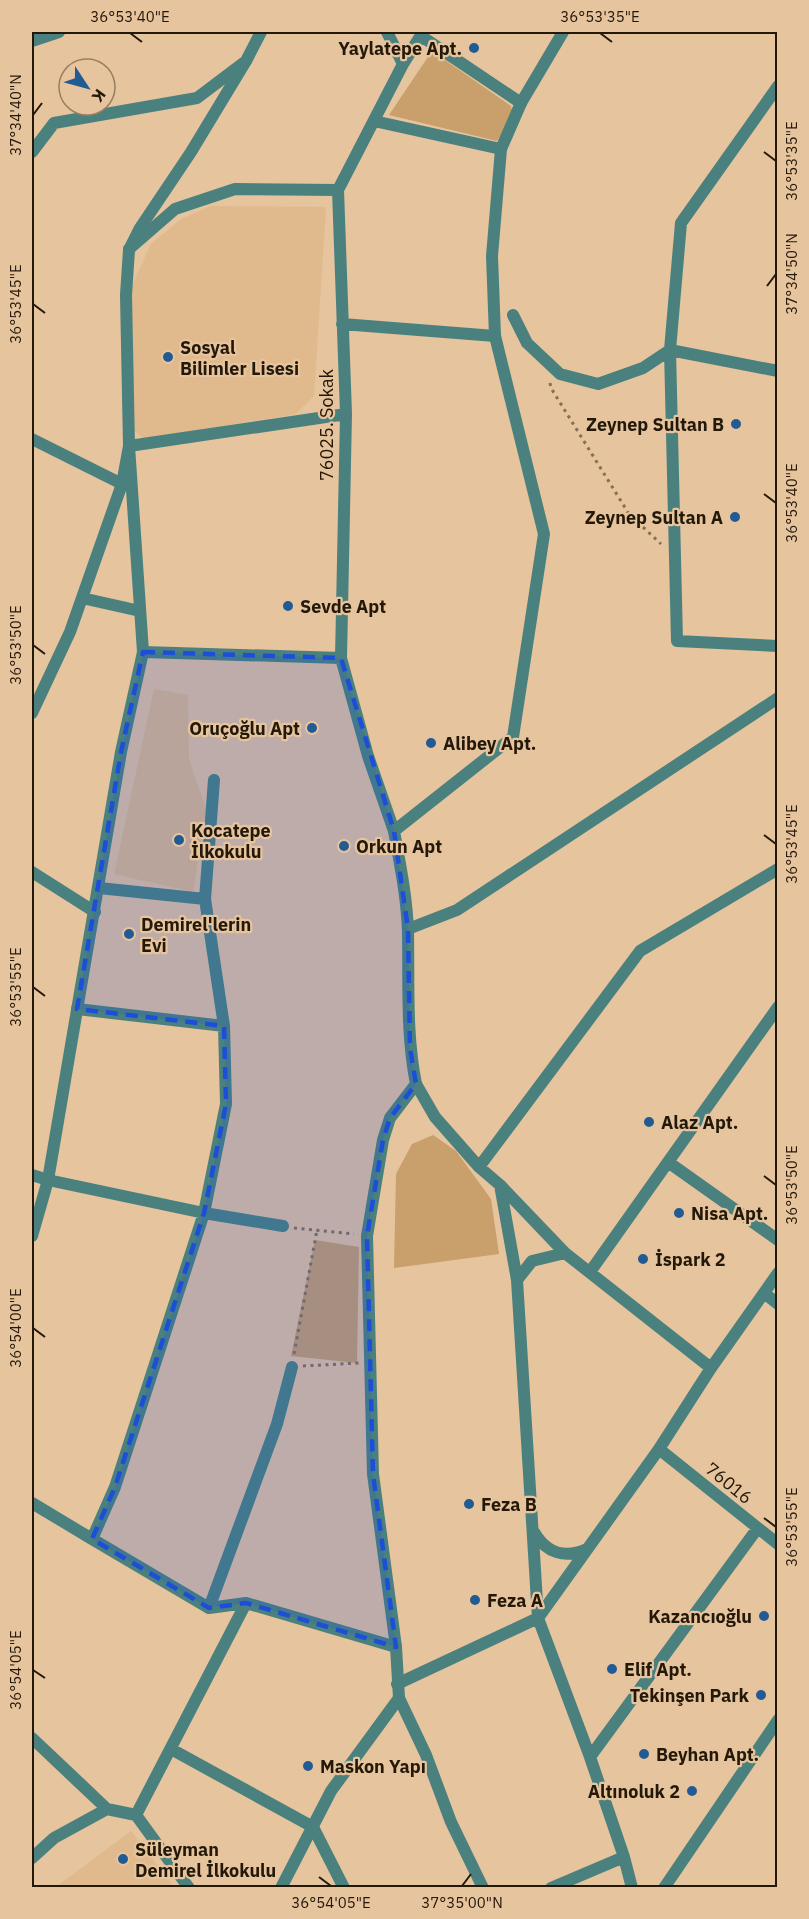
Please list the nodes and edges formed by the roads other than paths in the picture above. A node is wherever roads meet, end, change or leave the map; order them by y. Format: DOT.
graph roads {
  1 [pos="59,32"];
  2 [pos="261,32"];
  3 [pos="387,32"];
  4 [pos="563,32"];
  5 [pos="422,34"];
  6 [pos="32,41"];
  7 [pos="246,61"];
  8 [pos="403,64"];
  9 [pos="777,86"];
  10 [pos="521,103"];
  11 [pos="374,121"];
  12 [pos="501,149"];
  13 [pos="32,152"];
  14 [pos="338,190"];
  15 [pos="129,250"];
  16 [pos="513,315"];
  17 [pos="342,324"];
  18 [pos="495,336"];
  19 [pos="670,350"];
  20 [pos="777,370"];
  21 [pos="346,414"];
  22 [pos="32,439"];
  23 [pos="129,446"];
  24 [pos="122,484"];
  25 [pos="82,598"];
  26 [pos="140,611"];
  27 [pos="777,646"];
  28 [pos="143,652"];
  29 [pos="341,658"];
  30 [pos="777,698"];
  31 [pos="32,713"];
  32 [pos="214,780"];
  33 [pos="394,831"];
  34 [pos="777,869"];
  35 [pos="32,872"];
  36 [pos="99,888"];
  37 [pos="206,899"];
  38 [pos="95,912"];
  39 [pos="408,929"];
  40 [pos="777,1007"];
  41 [pos="77,1009"];
  42 [pos="224,1026"];
  43 [pos="416,1084"];
  44 [pos="668,1162"];
  45 [pos="479,1167"];
  46 [pos="32,1175"];
  47 [pos="48,1180"];
  48 [pos="500,1185"];
  49 [pos="204,1213"];
  50 [pos="283,1226"];
  51 [pos="32,1236"];
  52 [pos="777,1240"];
  53 [pos="565,1253"];
  54 [pos="590,1272"];
  55 [pos="777,1273"];
  56 [pos="517,1280"];
  57 [pos="764,1293"];
  58 [pos="777,1304"];
  59 [pos="292,1367"];
  60 [pos="711,1368"];
  61 [pos="659,1449"];
  62 [pos="32,1503"];
  63 [pos="757,1529"];
  64 [pos="532,1530"];
  65 [pos="92,1539"];
  66 [pos="776,1540"];
  67 [pos="588,1548"];
  68 [pos="246,1603"];
  69 [pos="209,1608"];
  70 [pos="538,1618"];
  71 [pos="396,1647"];
  72 [pos="398,1684"];
  73 [pos="399,1698"];
  74 [pos="777,1720"];
  75 [pos="32,1738"];
  76 [pos="171,1749"];
  77 [pos="590,1757"];
  78 [pos="107,1809"];
  79 [pos="136,1815"];
  80 [pos="313,1827"];
  81 [pos="624,1857"];
  82 [pos="32,1858"];
  83 [pos="189,1887"];
  84 [pos="280,1887"];
  85 [pos="344,1887"];
  86 [pos="483,1887"];
  87 [pos="551,1887"];
  88 [pos="632,1887"];
  89 [pos="663,1887"];
  1 -- 6 [label="street"];
  2 -- 7 [label="street"];
  3 -- 8 [label="street"];
  4 -- 10 [label="street"];
  5 -- 8 [label="street, 76025. Sokak"];
  5 -- 10 [label="street"];
  7 -- 13 [label="street"];
  7 -- 15 [label="street"];
  8 -- 11 [label="street, 76025. Sokak"];
  9 -- 19 [label="street"];
  10 -- 12 [label="street"];
  11 -- 12 [label="street"];
  11 -- 14 [label="street, 76025. Sokak"];
  12 -- 18 [label="street"];
  14 -- 15 [label="street"];
  14 -- 17 [label="street, 76025. Sokak"];
  15 -- 23 [label="street"];
  16 -- 19 [label="street"];
  17 -- 18 [label="street"];
  17 -- 21 [label="street, 76025. Sokak"];
  18 -- 33 [label="street"];
  19 -- 20 [label="street"];
  19 -- 27 [label="street"];
  21 -- 23 [label="street"];
  21 -- 29 [label="street, 76025. Sokak"];
  22 -- 24 [label="street"];
  23 -- 24 [label="street"];
  23 -- 26 [label="street"];
  24 -- 25 [label="street"];
  25 -- 26 [label="street"];
  25 -- 31 [label="street"];
  26 -- 28 [label="street"];
  28 -- 29 [label="street"];
  28 -- 36 [label="street"];
  29 -- 33 [label="street, 76025. Sokak"];
  30 -- 39 [label="street"];
  32 -- 37 [label="street"];
  33 -- 39 [label="street, 76025. Sokak"];
  34 -- 45 [label="street"];
  35 -- 38 [label="street"];
  36 -- 37 [label="street"];
  36 -- 38 [label="street"];
  37 -- 42 [label="street"];
  38 -- 41 [label="street"];
  39 -- 43 [label="street, 76025. Sokak"];
  40 -- 44 [label="street"];
  41 -- 42 [label="street"];
  41 -- 47 [label="street"];
  42 -- 49 [label="street"];
  43 -- 45 [label="street"];
  43 -- 71 [label="street"];
  44 -- 52 [label="street"];
  44 -- 54 [label="street"];
  45 -- 48 [label="street"];
  46 -- 47 [label="street"];
  47 -- 49 [label="street"];
  47 -- 51 [label="street"];
  48 -- 53 [label="street"];
  48 -- 56 [label="street"];
  49 -- 50 [label="street"];
  49 -- 65 [label="street"];
  53 -- 54 [label="street"];
  53 -- 56 [label="street"];
  54 -- 60 [label="street"];
  55 -- 57 [label="street"];
  56 -- 64 [label="street"];
  57 -- 58 [label="street"];
  57 -- 60 [label="street"];
  59 -- 69 [label="street"];
  60 -- 61 [label="street"];
  61 -- 63 [label="street, 76016"];
  61 -- 67 [label="street"];
  62 -- 65 [label="street"];
  63 -- 66 [label="street, 76016"];
  63 -- 77 [label="street"];
  64 -- 67 [label="street"];
  64 -- 70 [label="street"];
  65 -- 69 [label="street"];
  67 -- 70 [label="street"];
  68 -- 69 [label="street"];
  68 -- 71 [label="street"];
  68 -- 76 [label="street"];
  70 -- 72 [label="street"];
  70 -- 77 [label="street"];
  71 -- 72 [label="street"];
  72 -- 73 [label="street"];
  73 -- 80 [label="street"];
  73 -- 86 [label="street"];
  74 -- 89 [label="street"];
  75 -- 78 [label="street"];
  76 -- 79 [label="street"];
  76 -- 80 [label="street"];
  77 -- 81 [label="street"];
  78 -- 79 [label="street"];
  78 -- 82 [label="street"];
  79 -- 83 [label="street"];
  80 -- 84 [label="street"];
  80 -- 85 [label="street"];
  81 -- 87 [label="street"];
  81 -- 88 [label="street"];
}
